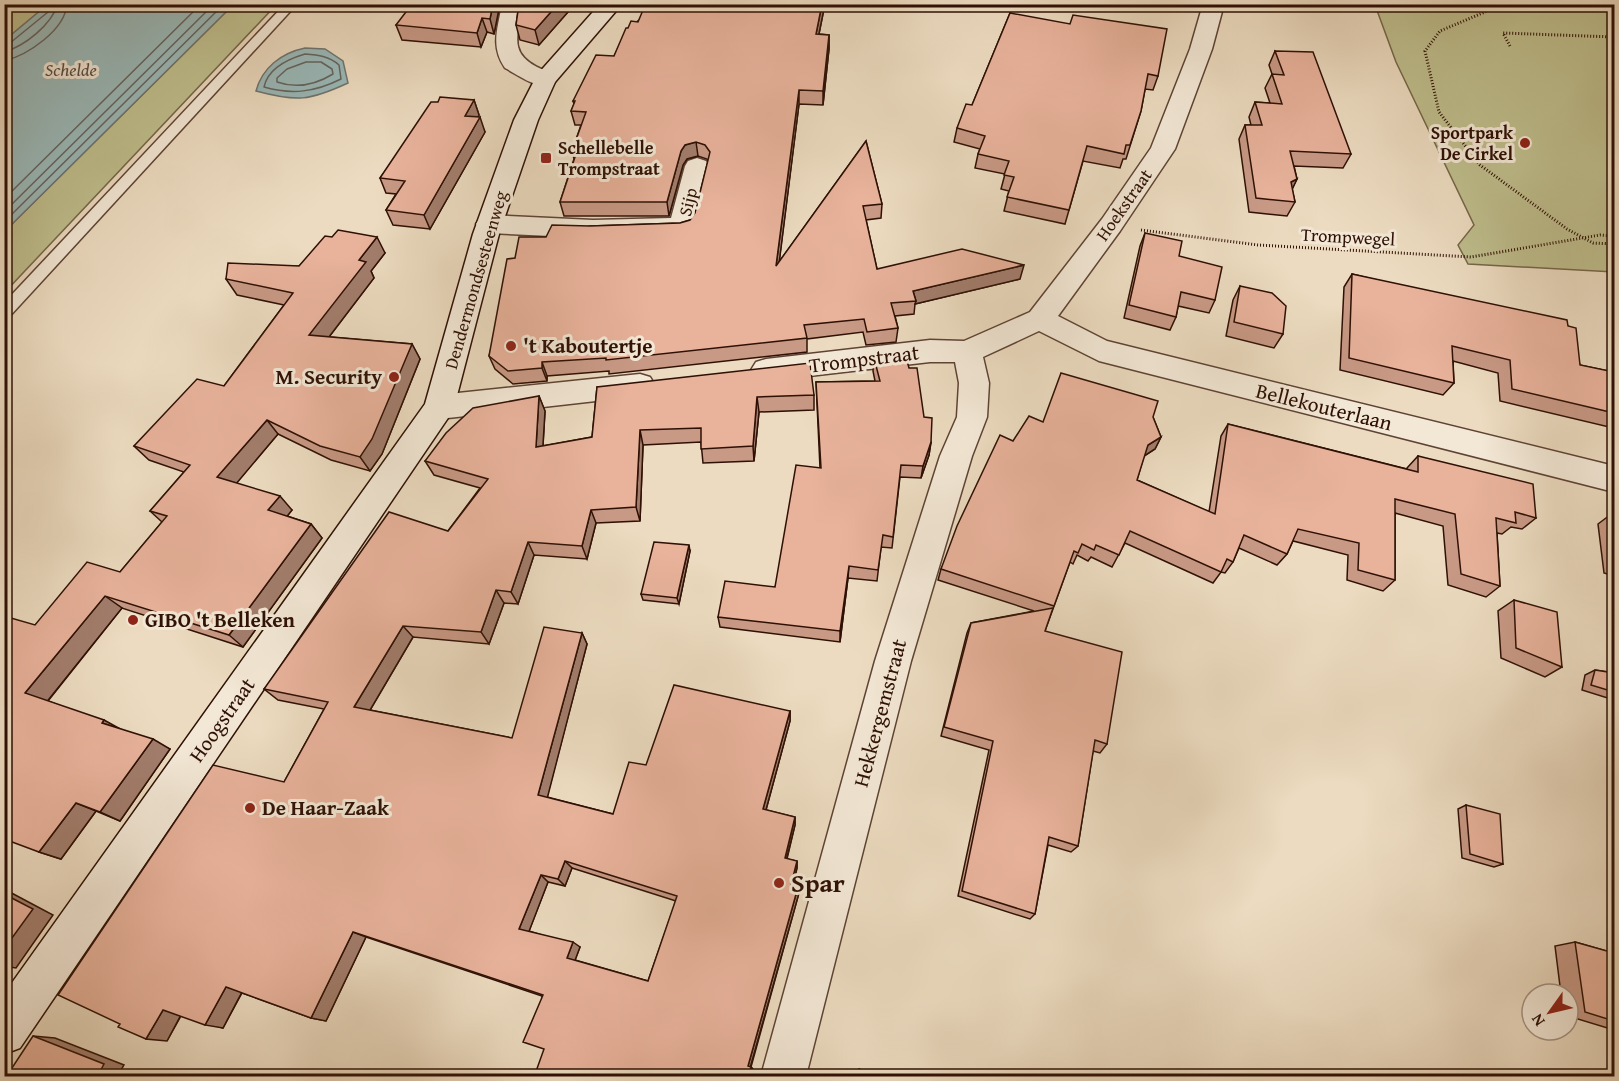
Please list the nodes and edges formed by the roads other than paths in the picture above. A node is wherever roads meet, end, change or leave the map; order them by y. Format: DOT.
graph roads {
  1 [pos="292,4"];
  2 [pos="513,4"];
  3 [pos="612,4"];
  4 [pos="1214,4"];
  5 [pos="545,80"];
  6 [pos="697,166"];
  7 [pos="489,224"];
  8 [pos="4,314"];
  9 [pos="1040,319"];
  10 [pos="967,352"];
  11 [pos="740,373"];
  12 [pos="668,382"];
  13 [pos="439,408"];
  14 [pos="1614,479"];
  15 [pos="4,1032"];
  16 [pos="783,1077"];
  1 -- 8 [label="lane"];
  2 -- 5 [label="street"];
  3 -- 5 [label="street, Dendermondsesteenweg"];
  4 -- 9 [label="street, Hoekstraat"];
  5 -- 7 [label="street, Dendermondsesteenweg"];
  6 -- 7 [label="street, Sijp"];
  7 -- 13 [label="street, Dendermondsesteenweg"];
  9 -- 10 [label="street, Hoekstraat"];
  9 -- 14 [label="street, Bellekouterlaan"];
  10 -- 11 [label="street, Trompstraat"];
  10 -- 16 [label="street, Hekkergemstraat"];
  12 -- 13 [label="street"];
  13 -- 15 [label="street, Hoogstraat"];
}
